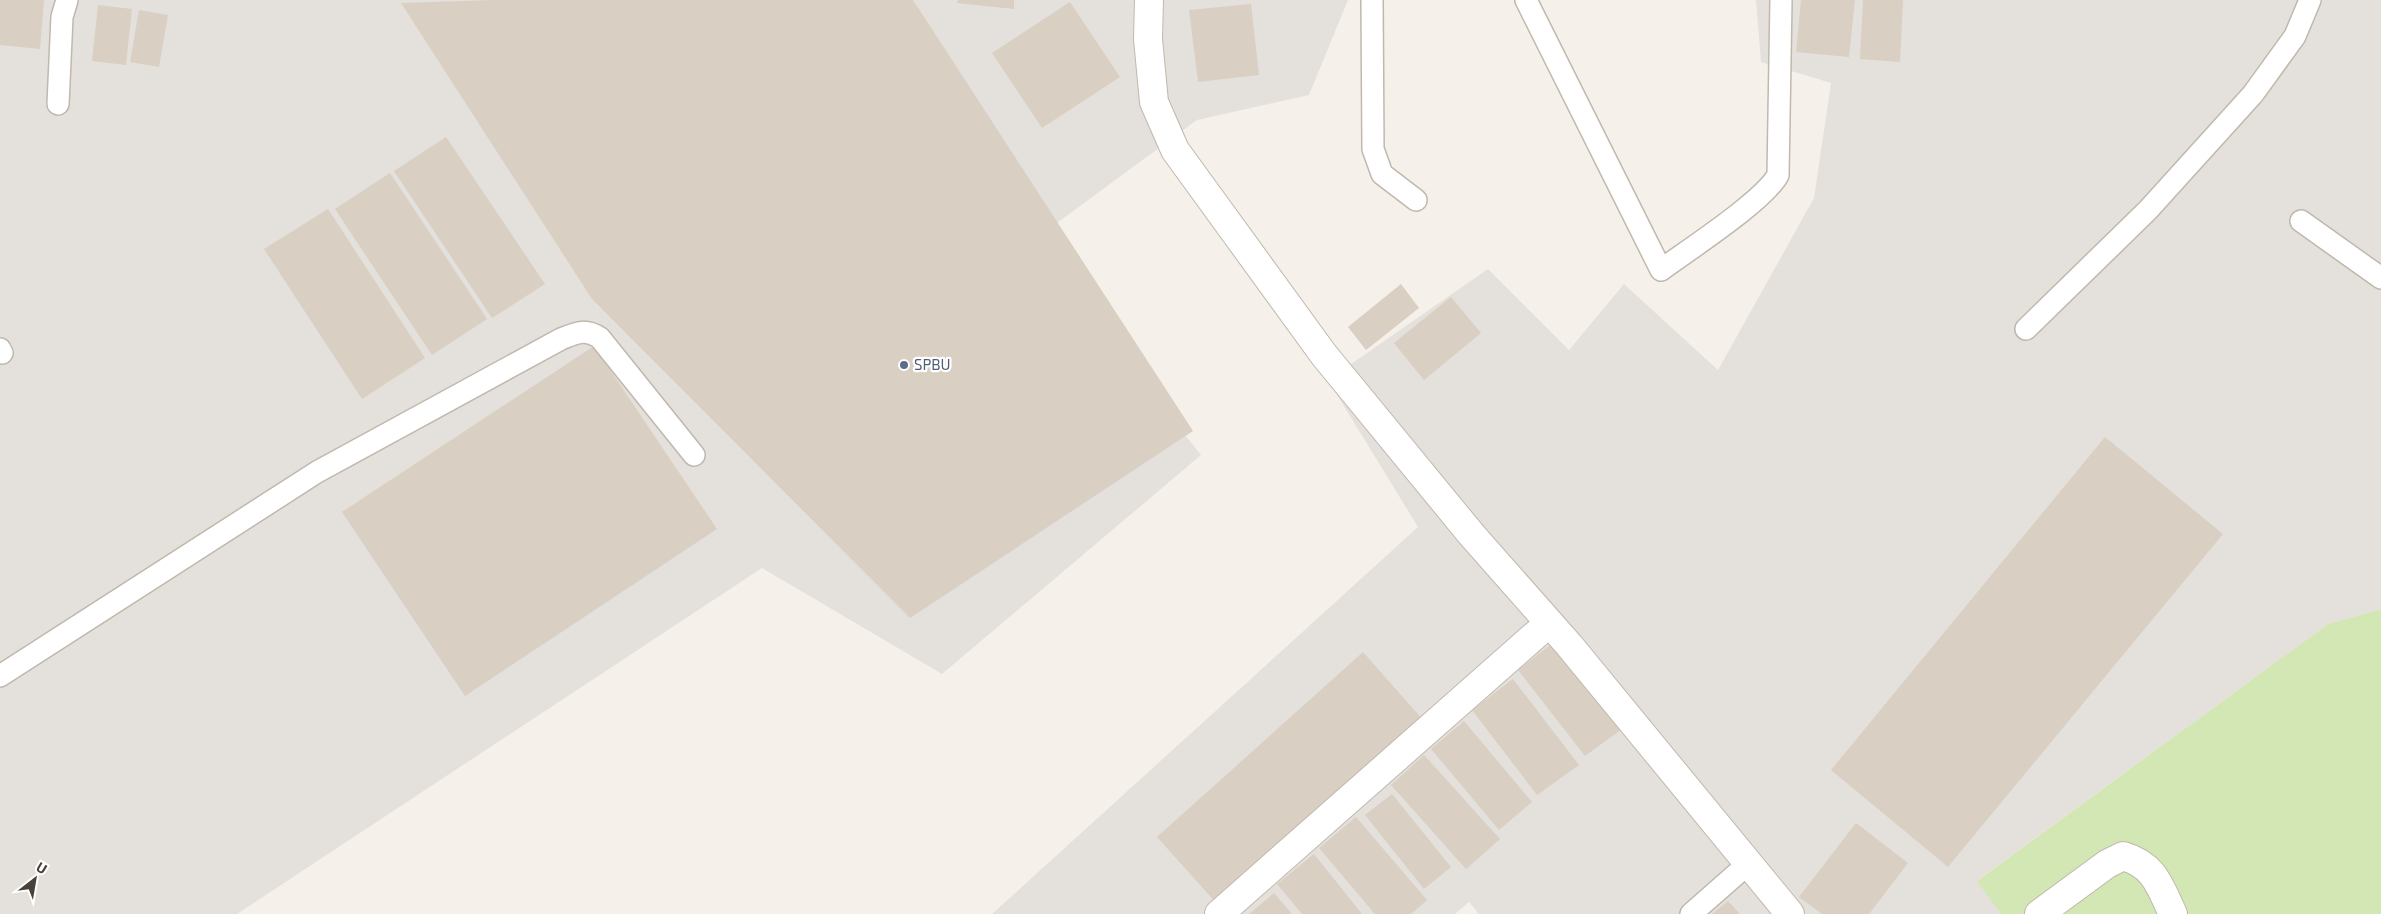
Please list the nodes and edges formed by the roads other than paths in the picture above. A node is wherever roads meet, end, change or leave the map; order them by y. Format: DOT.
graph roads {
  1 [pos="67,0"];
  2 [pos="1149,0"];
  3 [pos="1372,0"];
  4 [pos="1526,0"];
  5 [pos="1781,0"];
  6 [pos="2310,0"];
  7 [pos="58,104"];
  8 [pos="1416,200"];
  9 [pos="2300,221"];
  10 [pos="2381,278"];
  11 [pos="2026,329"];
  12 [pos="694,455"];
  13 [pos="1549,623"];
  14 [pos="0,676"];
  15 [pos="1749,864"];
  16 [pos="1219,914"];
  17 [pos="1691,914"];
  18 [pos="1790,914"];
  19 [pos="2038,914"];
  20 [pos="2173,914"];
  1 -- 7 [label="lane"];
  2 -- 13 [label="street"];
  3 -- 8 [label="lane"];
  4 -- 5 [label="lane"];
  6 -- 11 [label="lane"];
  9 -- 10 [label="lane"];
  12 -- 14 [label="lane"];
  13 -- 15 [label="street"];
  13 -- 16 [label="street"];
  15 -- 17 [label="lane"];
  15 -- 18 [label="street"];
  19 -- 20 [label="street"];
}
